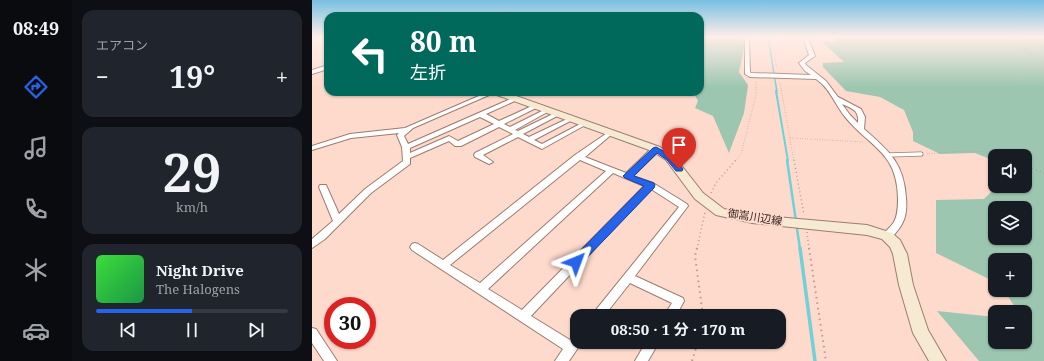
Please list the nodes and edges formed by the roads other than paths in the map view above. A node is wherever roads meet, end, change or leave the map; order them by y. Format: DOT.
graph roads {
  1 [pos="747,54"];
  2 [pos="812,54"];
  3 [pos="324,68"];
  4 [pos="312,72"];
  5 [pos="819,77"];
  6 [pos="484,96"];
  7 [pos="509,96"];
  8 [pos="515,98"];
  9 [pos="836,98"];
  10 [pos="536,106"];
  11 [pos="552,112"];
  12 [pos="480,114"];
  13 [pos="571,119"];
  14 [pos="498,124"];
  15 [pos="584,124"];
  16 [pos="406,130"];
  17 [pos="509,130"];
  18 [pos="861,130"];
  19 [pos="610,133"];
  20 [pos="518,134"];
  21 [pos="529,140"];
  22 [pos="406,147"];
  23 [pos="312,148"];
  24 [pos="656,149"];
  25 [pos="921,154"];
  26 [pos="888,155"];
  27 [pos="407,157"];
  28 [pos="578,157"];
  29 [pos="489,162"];
  30 [pos="612,170"];
  31 [pos="628,176"];
  32 [pos="650,185"];
  33 [pos="323,187"];
  34 [pos="338,222"];
  35 [pos="887,236"];
  36 [pos="312,244"];
  37 [pos="416,247"];
  38 [pos="443,265"];
  39 [pos="628,276"];
  40 [pos="481,289"];
  41 [pos="602,309"];
  42 [pos="674,309"];
  43 [pos="522,317"];
  44 [pos="314,340"];
  45 [pos="570,342"];
  46 [pos="570,349"];
  47 [pos="649,349"];
  48 [pos="330,361"];
  49 [pos="561,361"];
  50 [pos="641,361"];
  51 [pos="938,361"];
  1 -- 5 [label="street"];
  2 -- 5 [label="street"];
  3 -- 4 [label="street"];
  5 -- 9 [label="street"];
  6 -- 16 [label="street"];
  7 -- 8 [label="main road, 御嵩川辺線"];
  8 -- 10 [label="main road, 御嵩川辺線"];
  8 -- 12 [label="street"];
  9 -- 18 [label="street"];
  9 -- 18 [label="street"];
  10 -- 11 [label="main road, 御嵩川辺線"];
  10 -- 14 [label="street"];
  11 -- 13 [label="main road, 御嵩川辺線"];
  11 -- 17 [label="street"];
  11 -- 20 [label="street"];
  12 -- 14 [label="street"];
  12 -- 22 [label="street"];
  13 -- 15 [label="main road, 御嵩川辺線"];
  13 -- 21 [label="street"];
  14 -- 17 [label="street"];
  14 -- 27 [label="street"];
  15 -- 19 [label="main road, 御嵩川辺線"];
  15 -- 21 [label="street"];
  16 -- 22 [label="street"];
  16 -- 23 [label="street"];
  17 -- 20 [label="street"];
  18 -- 26 [label="street"];
  19 -- 24 [label="main road, 御嵩川辺線"];
  19 -- 28 [label="street"];
  20 -- 21 [label="street"];
  20 -- 29 [label="street"];
  22 -- 27 [label="street"];
  24 -- 31 [label="street"];
  24 -- 35 [label="main road, 御嵩川辺線"];
  25 -- 26 [label="lane"];
  26 -- 35 [label="street"];
  27 -- 34 [label="street"];
  28 -- 30 [label="street"];
  28 -- 38 [label="street"];
  30 -- 31 [label="street"];
  30 -- 40 [label="street"];
  31 -- 32 [label="street"];
  32 -- 39 [label="street"];
  32 -- 43 [label="street"];
  33 -- 34 [label="street"];
  34 -- 36 [label="street"];
  35 -- 51 [label="main road"];
  37 -- 38 [label="street"];
  38 -- 40 [label="street"];
  39 -- 41 [label="street"];
  39 -- 42 [label="street"];
  40 -- 43 [label="street"];
  43 -- 45 [label="street"];
  44 -- 48 [label="street"];
  46 -- 49 [label="street"];
  47 -- 50 [label="street"];
}
